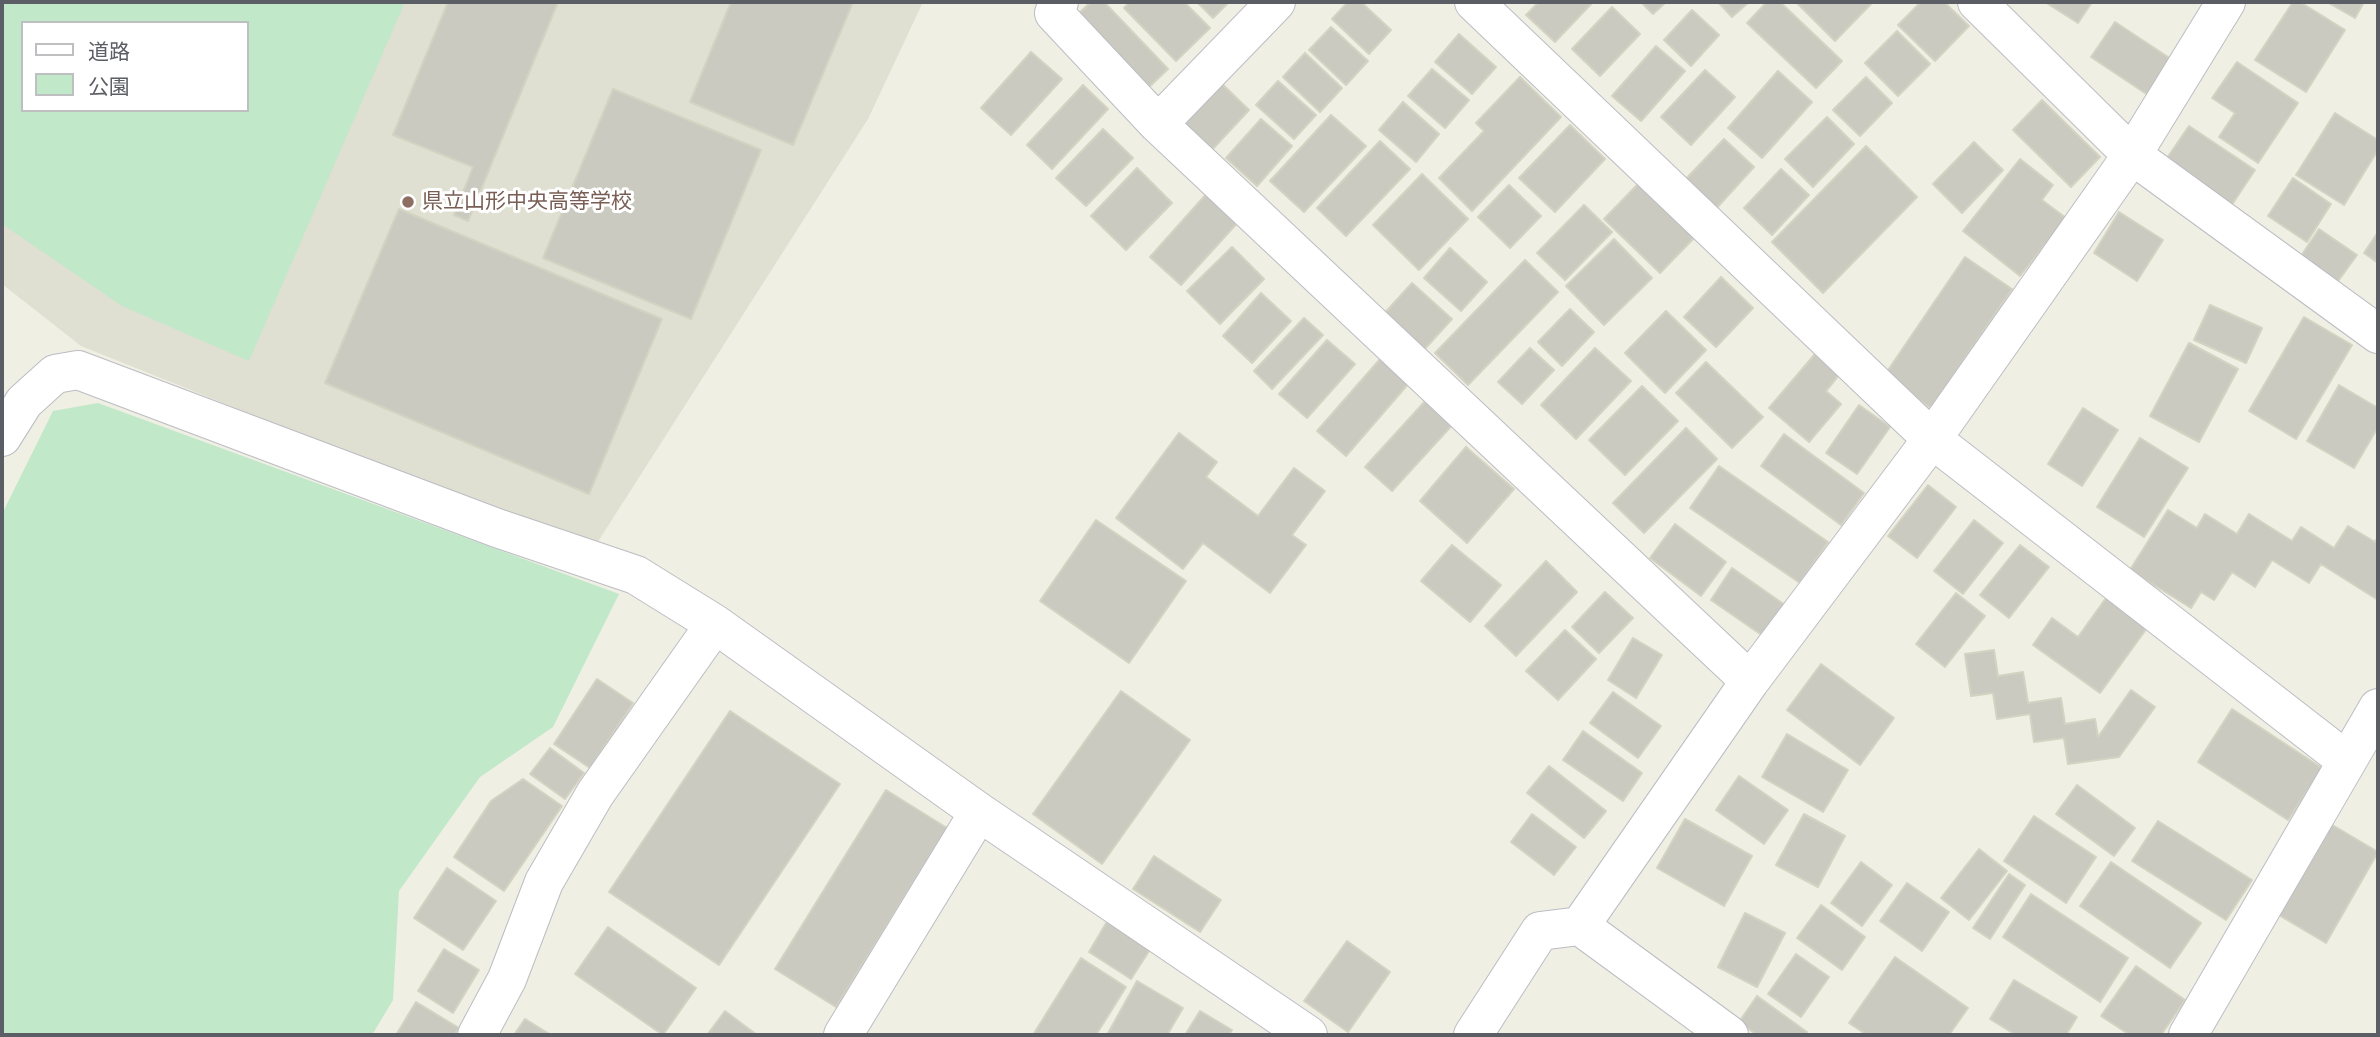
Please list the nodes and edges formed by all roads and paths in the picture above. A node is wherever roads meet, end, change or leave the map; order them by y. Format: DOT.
graph roads {
  1 [pos="1059,2"];
  2 [pos="1276,2"];
  3 [pos="1474,2"];
  4 [pos="1977,2"];
  5 [pos="2226,2"];
  6 [pos="1158,124"];
  7 [pos="2132,155"];
  8 [pos="2378,334"];
  9 [pos="2,437"];
  10 [pos="1933,439"];
  11 [pos="715,624"];
  12 [pos="1750,681"];
  13 [pos="2378,708"];
  14 [pos="2347,761"];
  15 [pos="979,812"];
  16 [pos="1580,926"];
  17 [pos="477,1035"];
  18 [pos="843,1035"];
  19 [pos="1308,1035"];
  20 [pos="1473,1035"];
  21 [pos="1729,1035"];
  22 [pos="2188,1035"];
  1 -- 6 [label="lane"];
  2 -- 6 [label="lane"];
  3 -- 10 [label="lane"];
  4 -- 7 [label="lane"];
  5 -- 7 [label="lane"];
  6 -- 12 [label="lane"];
  7 -- 8 [label="lane"];
  7 -- 10 [label="lane"];
  9 -- 11 [label="lane"];
  10 -- 12 [label="lane"];
  10 -- 14 [label="lane"];
  11 -- 15 [label="lane"];
  11 -- 17 [label="lane"];
  12 -- 16 [label="lane"];
  13 -- 14 [label="lane"];
  14 -- 22 [label="lane"];
  15 -- 18 [label="lane"];
  15 -- 19 [label="lane"];
  16 -- 20 [label="lane"];
  16 -- 21 [label="lane"];
}
